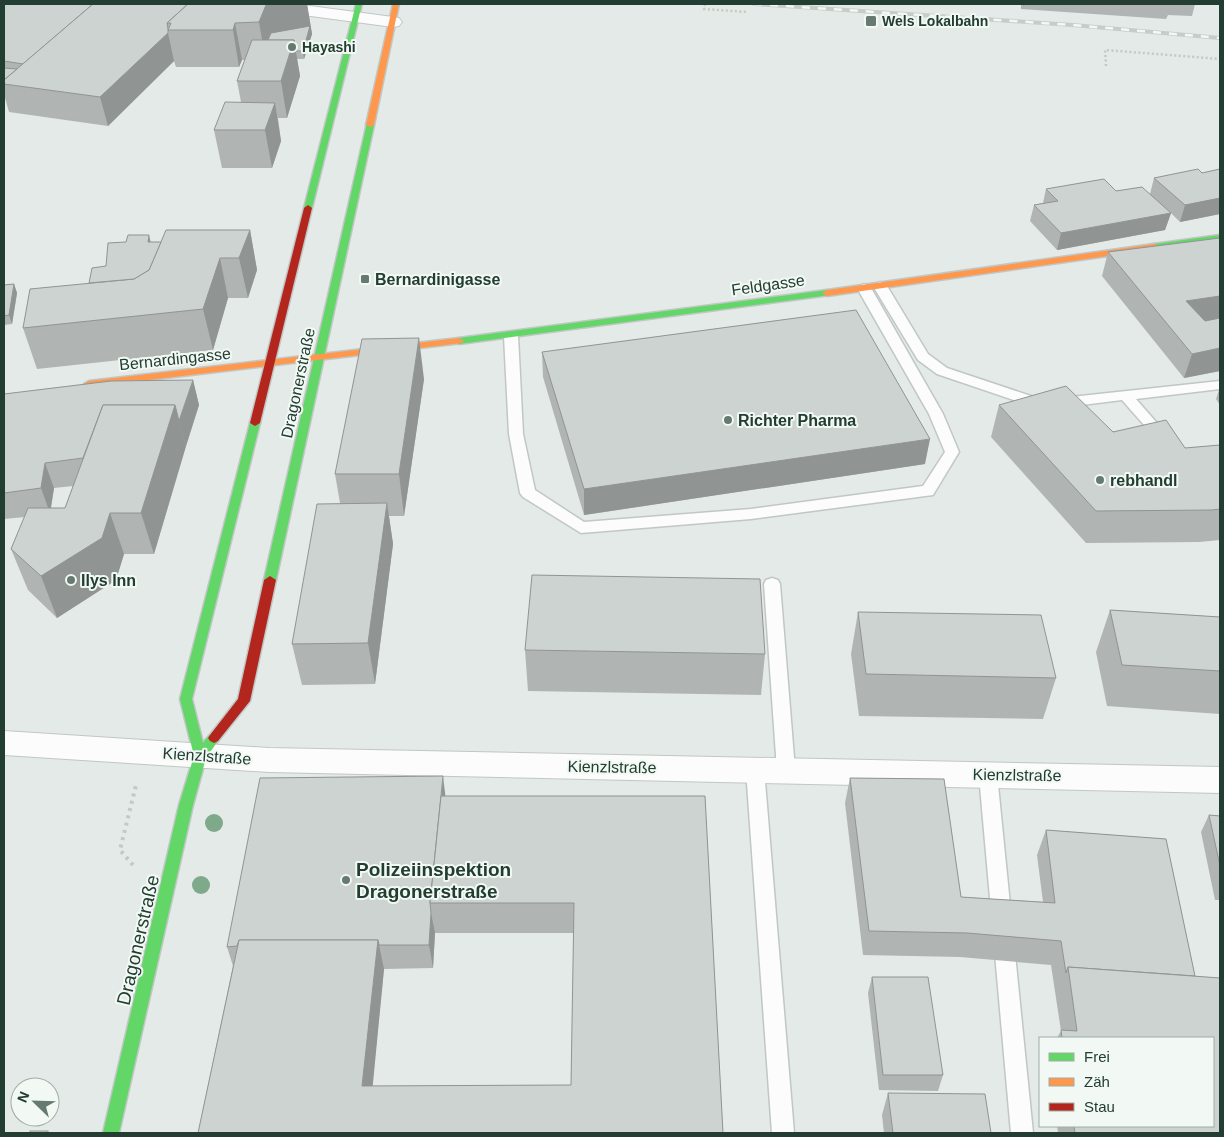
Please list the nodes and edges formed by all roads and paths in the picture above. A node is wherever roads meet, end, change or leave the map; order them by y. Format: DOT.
graph roads {
  1 [pos="258,4"];
  2 [pos="396,4"];
  3 [pos="705,4"];
  4 [pos="357,11"];
  5 [pos="748,12"];
  6 [pos="393,22"];
  7 [pos="1220,59"];
  8 [pos="1106,66"];
  9 [pos="1220,238"];
  10 [pos="880,286"];
  11 [pos="864,288"];
  12 [pos="511,336"];
  13 [pos="320,360"];
  14 [pos="269,365"];
  15 [pos="82,385"];
  16 [pos="1220,385"];
  17 [pos="1126,396"];
  18 [pos="1176,453"];
  19 [pos="772,584"];
  20 [pos="4,744"];
  21 [pos="200,756"];
  22 [pos="755,769"];
  23 [pos="786,770"];
  24 [pos="988,775"];
  25 [pos="1220,780"];
  26 [pos="111,1133"];
  27 [pos="783,1133"];
  28 [pos="1022,1133"];
  1 -- 4 [label="street"];
  2 -- 6 [label="main road, Dragonerstraße"];
  3 -- 5 [label="path"];
  4 -- 6 [label="street"];
  4 -- 14 [label="main road, Dragonerstraße"];
  6 -- 13 [label="main road, Dragonerstraße"];
  7 -- 8 [label="path"];
  9 -- 10 [label="main road, Feldgasse"];
  10 -- 11 [label="main road, Feldgasse"];
  10 -- 17 [label="lane"];
  11 -- 12 [label="main road, Feldgasse"];
  11 -- 12 [label="lane"];
  12 -- 13 [label="main road, Feldgasse"];
  13 -- 14 [label="main road, Bernardingasse"];
  13 -- 21 [label="main road, Dragonerstraße"];
  14 -- 15 [label="main road, Bernardingasse"];
  14 -- 21 [label="main road, Dragonerstraße"];
  16 -- 17 [label="lane"];
  17 -- 18 [label="lane"];
  19 -- 23 [label="lane"];
  20 -- 21 [label="street, Kienzlstraße"];
  21 -- 22 [label="street, Kienzlstraße"];
  21 -- 26 [label="main road, Dragonerstraße"];
  22 -- 23 [label="street, Kienzlstraße"];
  22 -- 27 [label="lane"];
  23 -- 24 [label="street, Kienzlstraße"];
  24 -- 25 [label="street, Kienzlstraße"];
  24 -- 28 [label="lane"];
}
